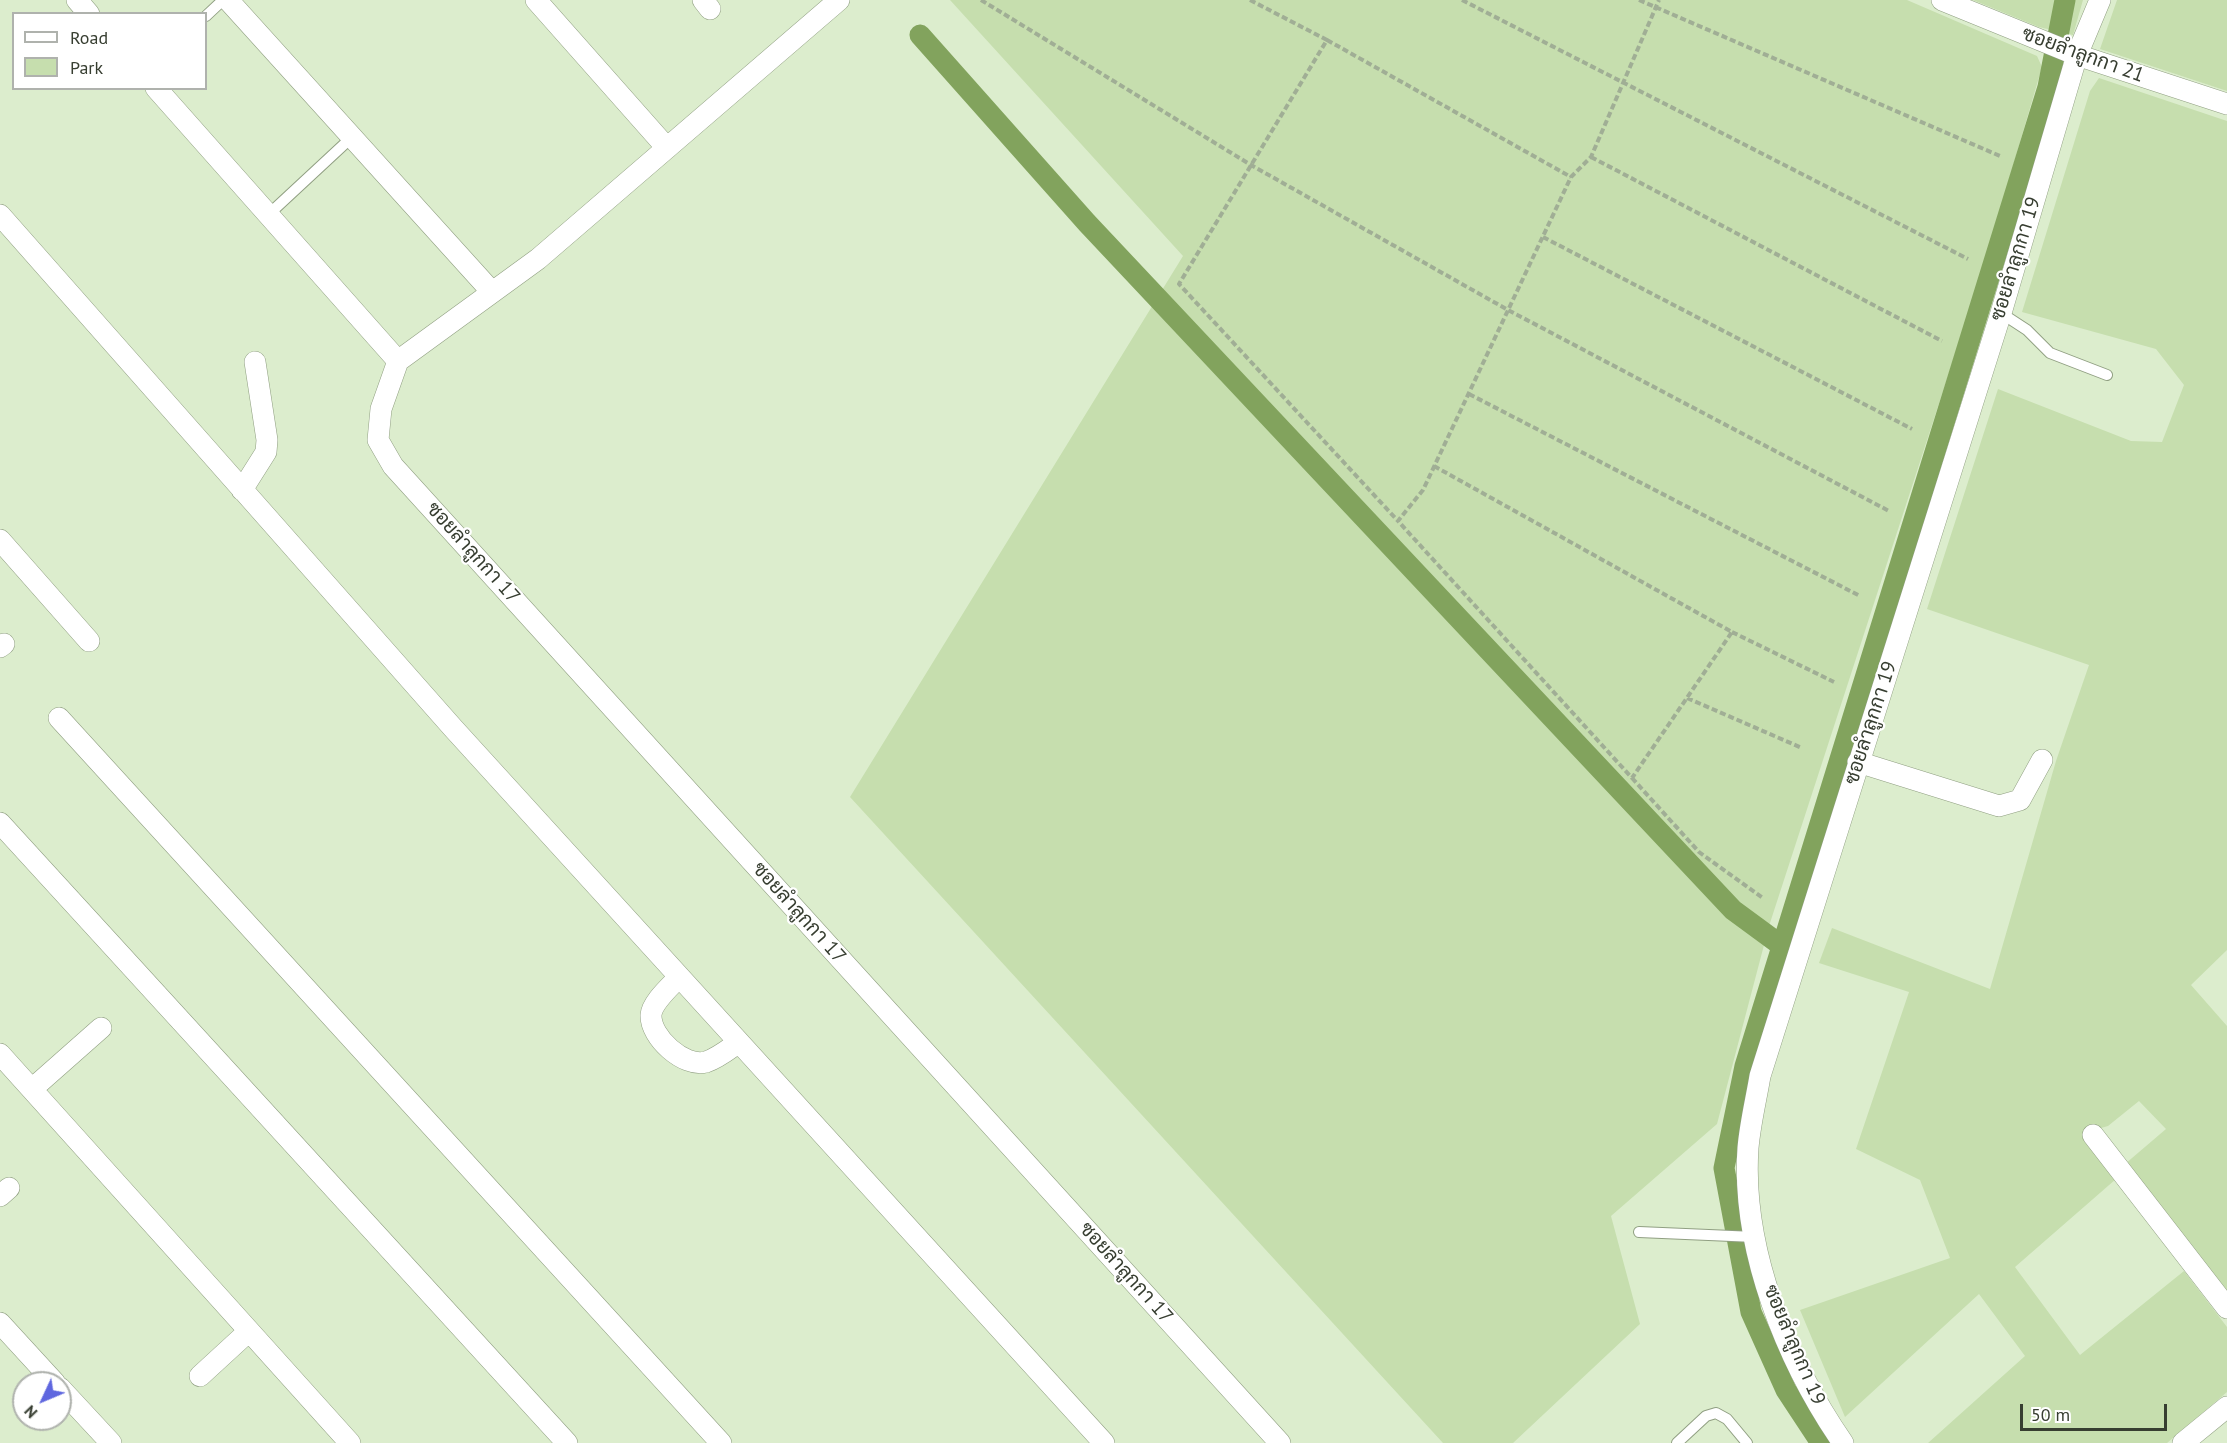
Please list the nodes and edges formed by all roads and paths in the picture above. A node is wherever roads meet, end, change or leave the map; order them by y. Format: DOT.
graph roads {
  1 [pos="78,0"];
  2 [pos="223,0"];
  3 [pos="228,0"];
  4 [pos="536,0"];
  5 [pos="981,0"];
  6 [pos="1250,0"];
  7 [pos="1462,0"];
  8 [pos="1639,0"];
  9 [pos="1659,0"];
  10 [pos="1942,0"];
  11 [pos="2100,0"];
  12 [pos="834,2"];
  13 [pos="1656,9"];
  14 [pos="87,12"];
  15 [pos="207,15"];
  16 [pos="1327,40"];
  17 [pos="2070,52"];
  18 [pos="1623,83"];
  19 [pos="158,90"];
  20 [pos="2227,104"];
  21 [pos="352,137"];
  22 [pos="668,148"];
  23 [pos="2000,156"];
  24 [pos="1591,157"];
  25 [pos="1251,165"];
  26 [pos="1571,177"];
  27 [pos="0,215"];
  28 [pos="268,215"];
  29 [pos="1543,237"];
  30 [pos="1968,259"];
  31 [pos="492,292"];
  32 [pos="1508,310"];
  33 [pos="2001,313"];
  34 [pos="1942,341"];
  35 [pos="255,362"];
  36 [pos="398,362"];
  37 [pos="2107,375"];
  38 [pos="1469,394"];
  39 [pos="1912,429"];
  40 [pos="1434,466"];
  41 [pos="242,490"];
  42 [pos="1889,511"];
  43 [pos="1398,521"];
  44 [pos="0,540"];
  45 [pos="1860,596"];
  46 [pos="1732,632"];
  47 [pos="89,641"];
  48 [pos="1834,682"];
  49 [pos="1688,698"];
  50 [pos="58,718"];
  51 [pos="1802,748"];
  52 [pos="2042,760"];
  53 [pos="1858,762"];
  54 [pos="1632,778"];
  55 [pos="0,823"];
  56 [pos="1763,898"];
  57 [pos="679,977"];
  58 [pos="101,1028"];
  59 [pos="739,1042"];
  60 [pos="0,1054"];
  61 [pos="32,1089"];
  62 [pos="2093,1136"];
  63 [pos="1639,1232"];
  64 [pos="1748,1237"];
  65 [pos="2227,1308"];
  66 [pos="0,1323"];
  67 [pos="249,1331"];
  68 [pos="44,1371"];
  69 [pos="200,1376"];
  70 [pos="72,1401"];
  71 [pos="2227,1407"];
  72 [pos="111,1443"];
  73 [pos="350,1443"];
  74 [pos="567,1443"];
  75 [pos="721,1443"];
  76 [pos="1104,1443"];
  77 [pos="1280,1443"];
  78 [pos="1677,1443"];
  79 [pos="1747,1443"];
  80 [pos="1843,1443"];
  81 [pos="2183,1443"];
  1 -- 14 [label="street"];
  2 -- 15 [label="lane"];
  3 -- 21 [label="street"];
  4 -- 22 [label="street"];
  5 -- 25 [label="path"];
  6 -- 16 [label="path"];
  7 -- 18 [label="path"];
  8 -- 13 [label="path"];
  9 -- 13 [label="path"];
  10 -- 17 [label="street, ซอยลำลูกกา 21"];
  11 -- 17 [label="street, ซอยลำลูกกา 19"];
  12 -- 22 [label="street"];
  13 -- 18 [label="path"];
  13 -- 23 [label="path"];
  16 -- 25 [label="path"];
  16 -- 26 [label="path"];
  17 -- 20 [label="street, ซอยลำลูกกา 21"];
  17 -- 33 [label="street, ซอยลำลูกกา 19"];
  18 -- 24 [label="path"];
  18 -- 30 [label="path"];
  19 -- 28 [label="street"];
  21 -- 28 [label="lane"];
  21 -- 31 [label="street"];
  22 -- 31 [label="street"];
  24 -- 26 [label="path"];
  24 -- 34 [label="path"];
  25 -- 32 [label="path"];
  25 -- 43 [label="path"];
  26 -- 29 [label="path"];
  27 -- 41 [label="street"];
  28 -- 36 [label="street"];
  29 -- 32 [label="path"];
  29 -- 39 [label="path"];
  31 -- 36 [label="street"];
  32 -- 38 [label="path"];
  32 -- 42 [label="path"];
  33 -- 37 [label="lane"];
  33 -- 53 [label="street, ซอยลำลูกกา 19"];
  35 -- 41 [label="street"];
  36 -- 77 [label="street, ซอยลำลูกกา 17"];
  38 -- 40 [label="path"];
  38 -- 45 [label="path"];
  40 -- 43 [label="path"];
  40 -- 46 [label="path"];
  41 -- 57 [label="street"];
  43 -- 54 [label="path"];
  44 -- 47 [label="street"];
  46 -- 48 [label="path"];
  46 -- 49 [label="path"];
  49 -- 51 [label="path"];
  49 -- 54 [label="path"];
  50 -- 75 [label="street"];
  52 -- 53 [label="street"];
  53 -- 64 [label="street, ซอยลำลูกกา 19"];
  54 -- 56 [label="path"];
  55 -- 74 [label="street"];
  57 -- 59 [label="street"];
  57 -- 59 [label="street"];
  58 -- 61 [label="street"];
  59 -- 76 [label="street"];
  60 -- 61 [label="street"];
  61 -- 67 [label="street"];
  62 -- 65 [label="street"];
  63 -- 64 [label="lane"];
  64 -- 80 [label="street, ซอยลำลูกกา 19"];
  66 -- 68 [label="street"];
  67 -- 69 [label="street"];
  67 -- 73 [label="street"];
  70 -- 72 [label="street"];
  71 -- 81 [label="street"];
  78 -- 79 [label="lane"];
}
